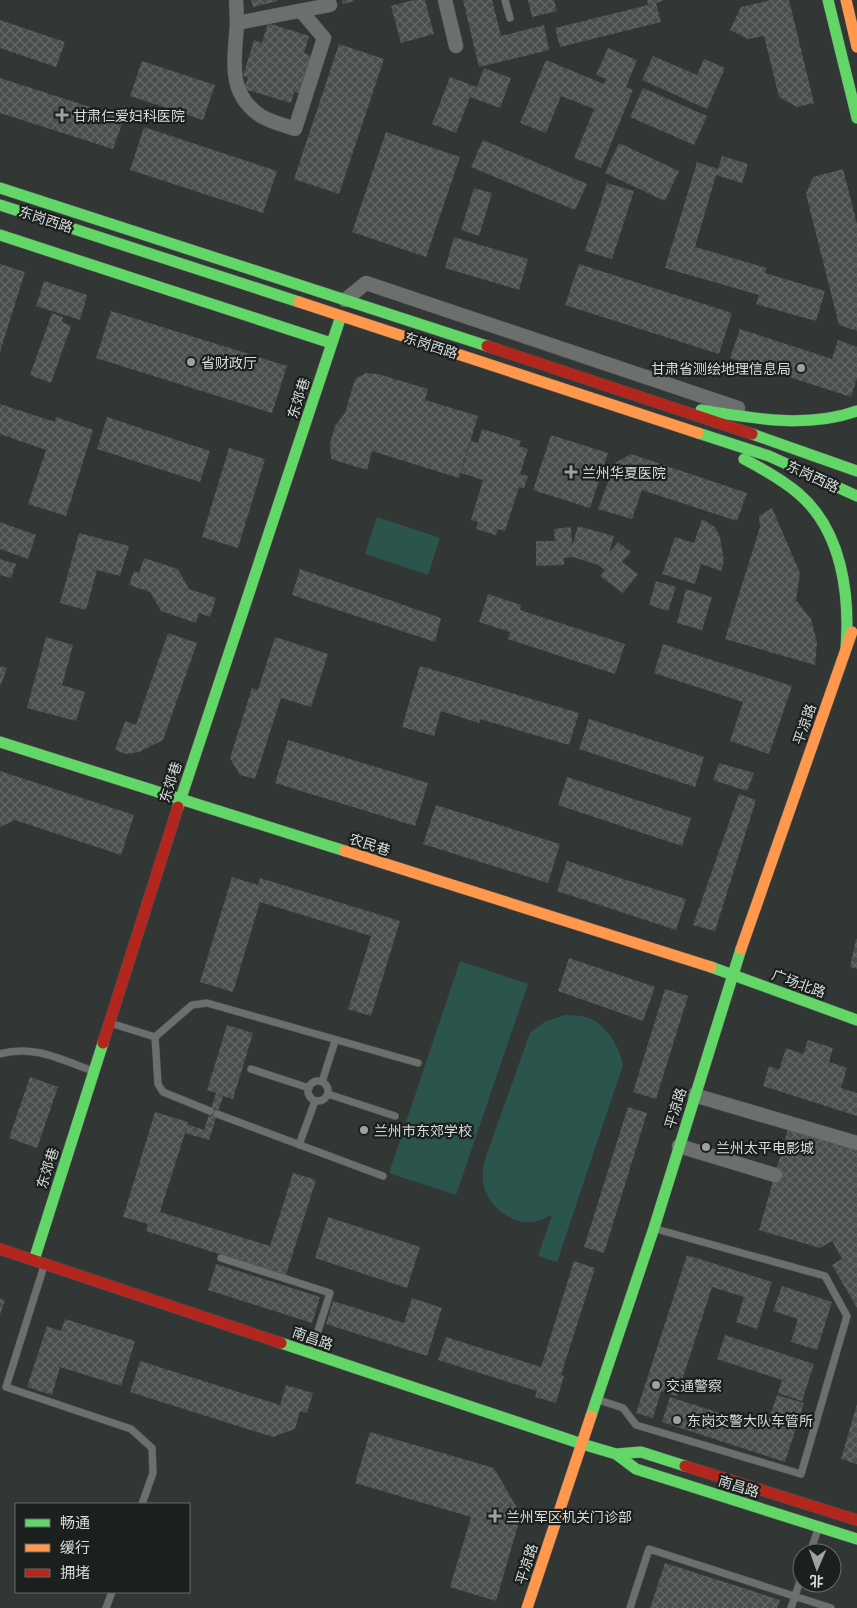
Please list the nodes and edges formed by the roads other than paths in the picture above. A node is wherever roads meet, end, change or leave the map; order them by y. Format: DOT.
graph roads {
  1 [pos="236,0"];
  2 [pos="445,0"];
  3 [pos="505,0"];
  4 [pos="828,0"];
  5 [pos="846,0"];
  6 [pos="330,5"];
  7 [pos="301,10"];
  8 [pos="510,18"];
  9 [pos="237,23"];
  10 [pos="456,46"];
  11 [pos="857,47"];
  12 [pos="857,118"];
  13 [pos="0,188"];
  14 [pos="0,205"];
  15 [pos="0,235"];
  16 [pos="345,300"];
  17 [pos="341,316"];
  18 [pos="332,343"];
  19 [pos="674,407"];
  20 [pos="857,411"];
  21 [pos="765,417"];
  22 [pos="669,422"];
  23 [pos="857,471"];
  24 [pos="857,496"];
  25 [pos="857,619"];
  26 [pos="857,627"];
  27 [pos="846,648"];
  28 [pos="0,742"];
  29 [pos="180,800"];
  30 [pos="732,974"];
  31 [pos="857,1020"];
  32 [pos="109,1023"];
  33 [pos="155,1037"];
  34 [pos="335,1041"];
  35 [pos="0,1054"];
  36 [pos="418,1063"];
  37 [pos="251,1070"];
  38 [pos="94,1071"];
  39 [pos="322,1082"];
  40 [pos="309,1088"];
  41 [pos="328,1094"];
  42 [pos="694,1094"];
  43 [pos="315,1101"];
  44 [pos="395,1116"];
  45 [pos="857,1143"];
  46 [pos="299,1144"];
  47 [pos="679,1146"];
  48 [pos="775,1175"];
  49 [pos="383,1176"];
  50 [pos="654,1228"];
  51 [pos="0,1249"];
  52 [pos="221,1258"];
  53 [pos="39,1262"];
  54 [pos="311,1353"];
  55 [pos="3,1386"];
  56 [pos="597,1399"];
  57 [pos="582,1444"];
  58 [pos="616,1454"];
  59 [pos="142,1503"];
  60 [pos="857,1520"];
  61 [pos="819,1527"];
  62 [pos="857,1538"];
  63 [pos="813,1543"];
  64 [pos="112,1593"];
  65 [pos="795,1593"];
  66 [pos="794,1596"];
  67 [pos="106,1608"];
  68 [pos="527,1608"];
  69 [pos="630,1608"];
  70 [pos="791,1608"];
  71 [pos="831,1608"];
  1 -- 9 [label="street"];
  2 -- 10 [label="street"];
  3 -- 8 [label="lane"];
  4 -- 12 [label="main road"];
  5 -- 11 [label="main road"];
  6 -- 7 [label="street"];
  7 -- 9 [label="street"];
  7 -- 9 [label="street"];
  13 -- 16 [label="main road, 东岗西路"];
  14 -- 17 [label="main road, 东岗西路"];
  15 -- 18 [label="main road"];
  16 -- 19 [label="main road, 东岗西路"];
  16 -- 21 [label="street"];
  17 -- 18 [label="main road, 东郊巷"];
  17 -- 22 [label="main road, 东岗西路"];
  18 -- 29 [label="main road, 东郊巷"];
  19 -- 21 [label="main road"];
  19 -- 23 [label="main road, 东岗西路"];
  20 -- 21 [label="main road"];
  22 -- 24 [label="main road, 东岗西路"];
  22 -- 27 [label="main road"];
  25 -- 27 [label="main road, 平凉路"];
  26 -- 27 [label="main road"];
  27 -- 30 [label="main road, 平凉路"];
  28 -- 29 [label="main road, 农民巷"];
  29 -- 30 [label="main road, 农民巷"];
  29 -- 32 [label="main road, 东郊巷"];
  30 -- 31 [label="main road, 广场北路"];
  30 -- 42 [label="main road, 平凉路"];
  32 -- 33 [label="lane"];
  32 -- 38 [label="main road, 东郊巷"];
  33 -- 34 [label="lane"];
  33 -- 46 [label="lane"];
  34 -- 36 [label="lane"];
  34 -- 39 [label="lane"];
  35 -- 38 [label="lane"];
  37 -- 40 [label="lane"];
  38 -- 53 [label="main road, 东郊巷"];
  39 -- 40 [label="lane"];
  39 -- 41 [label="lane"];
  40 -- 43 [label="lane"];
  41 -- 43 [label="lane"];
  41 -- 44 [label="lane"];
  42 -- 45 [label="street"];
  42 -- 47 [label="main road, 平凉路"];
  43 -- 46 [label="lane"];
  46 -- 49 [label="lane"];
  47 -- 48 [label="street"];
  47 -- 50 [label="main road, 平凉路"];
  50 -- 56 [label="main road, 平凉路"];
  50 -- 56 [label="lane"];
  51 -- 53 [label="main road, 南昌路"];
  52 -- 54 [label="lane"];
  53 -- 54 [label="main road, 南昌路"];
  53 -- 55 [label="lane"];
  54 -- 57 [label="main road, 南昌路"];
  55 -- 59 [label="lane"];
  56 -- 57 [label="main road, 平凉路"];
  57 -- 58 [label="main road, 南昌路"];
  57 -- 68 [label="main road, 平凉路"];
  58 -- 60 [label="main road, 南昌路"];
  58 -- 61 [label="main road, 南昌路"];
  61 -- 62 [label="main road, 南昌路"];
  61 -- 63 [label="lane"];
  64 -- 67 [label="lane"];
  65 -- 66 [label="lane"];
  66 -- 69 [label="lane"];
  66 -- 70 [label="lane"];
  66 -- 71 [label="lane"];
}
